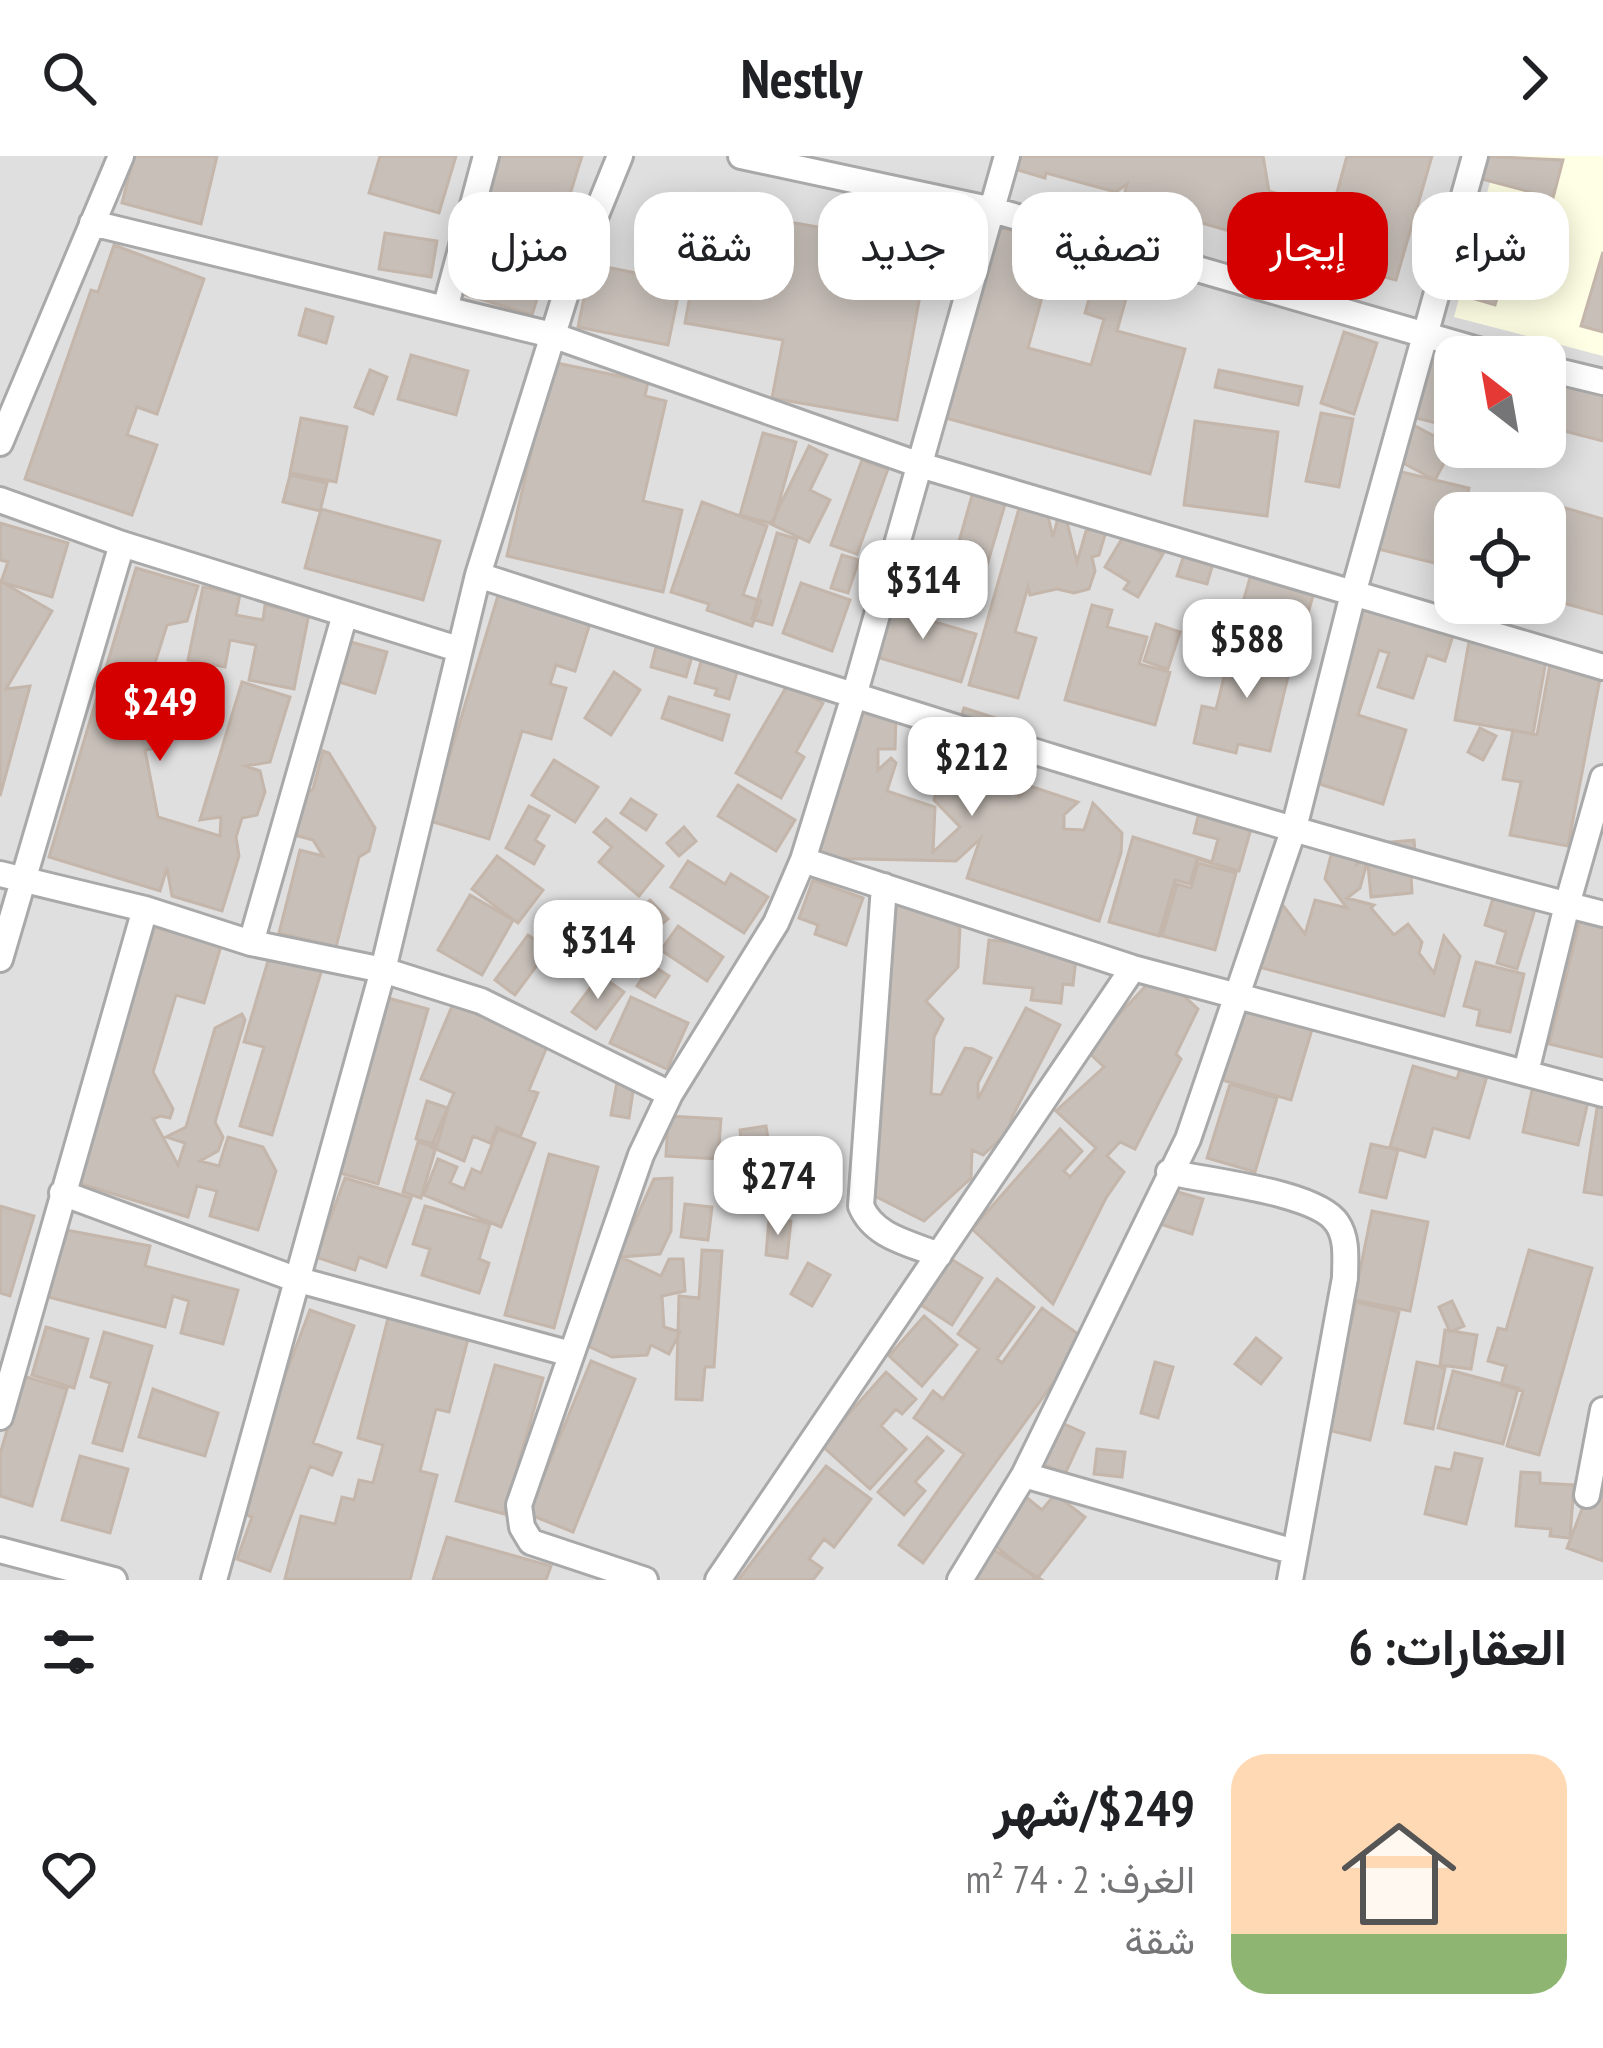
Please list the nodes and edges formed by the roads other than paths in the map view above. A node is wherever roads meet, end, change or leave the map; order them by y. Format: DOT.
graph roads {
  1 [pos="121,156"];
  2 [pos="486,156"];
  3 [pos="620,156"];
  4 [pos="741,156"];
  5 [pos="1007,156"];
  6 [pos="1475,156"];
  7 [pos="993,210"];
  8 [pos="92,223"];
  9 [pos="445,308"];
  10 [pos="553,334"];
  11 [pos="1426,338"];
  12 [pos="1434,340"];
  13 [pos="1566,373"];
  14 [pos="1603,382"];
  15 [pos="0,443"];
  16 [pos="920,465"];
  17 [pos="0,500"];
  18 [pos="122,544"];
  19 [pos="478,575"];
  20 [pos="1353,594"];
  21 [pos="345,614"];
  22 [pos="458,649"];
  23 [pos="1603,667"];
  24 [pos="854,696"];
  25 [pos="1603,778"];
  26 [pos="1294,828"];
  27 [pos="803,860"];
  28 [pos="11,877"];
  29 [pos="884,886"];
  30 [pos="1567,904"];
  31 [pos="145,909"];
  32 [pos="1603,914"];
  33 [pos="251,944"];
  34 [pos="0,959"];
  35 [pos="1133,968"];
  36 [pos="383,970"];
  37 [pos="1237,993"];
  38 [pos="1526,1072"];
  39 [pos="670,1094"];
  40 [pos="1603,1094"];
  41 [pos="1169,1172"];
  42 [pos="62,1193"];
  43 [pos="938,1255"];
  44 [pos="295,1279"];
  45 [pos="571,1354"];
  46 [pos="1603,1410"];
  47 [pos="0,1417"];
  48 [pos="1024,1475"];
  49 [pos="1587,1495"];
  50 [pos="0,1550"];
  51 [pos="1295,1552"];
  52 [pos="61,1573"];
  53 [pos="114,1580"];
  54 [pos="214,1580"];
  55 [pos="645,1580"];
  56 [pos="718,1580"];
  57 [pos="961,1580"];
  58 [pos="1290,1580"];
  1 -- 8 [label="street"];
  2 -- 9 [label="street"];
  3 -- 10 [label="street"];
  4 -- 7 [label="street"];
  5 -- 7 [label="street"];
  6 -- 11 [label="street"];
  7 -- 11 [label="street"];
  7 -- 16 [label="street"];
  8 -- 9 [label="street"];
  8 -- 15 [label="street"];
  9 -- 10 [label="street"];
  10 -- 16 [label="street"];
  10 -- 19 [label="street"];
  11 -- 12 [label="street"];
  11 -- 20 [label="street"];
  13 -- 14 [label="street"];
  16 -- 20 [label="street"];
  16 -- 24 [label="street"];
  17 -- 18 [label="street"];
  18 -- 21 [label="street"];
  18 -- 28 [label="street"];
  19 -- 22 [label="street"];
  19 -- 24 [label="street"];
  20 -- 23 [label="street"];
  20 -- 26 [label="street"];
  21 -- 22 [label="street"];
  21 -- 33 [label="street"];
  22 -- 36 [label="street"];
  24 -- 26 [label="street"];
  24 -- 27 [label="street"];
  25 -- 30 [label="street"];
  26 -- 30 [label="street"];
  26 -- 37 [label="street"];
  27 -- 29 [label="street"];
  27 -- 39 [label="street"];
  28 -- 31 [label="street"];
  28 -- 34 [label="street"];
  29 -- 35 [label="street"];
  29 -- 43 [label="street"];
  30 -- 32 [label="street"];
  30 -- 38 [label="street"];
  31 -- 33 [label="street"];
  31 -- 42 [label="street"];
  33 -- 36 [label="street"];
  35 -- 37 [label="street"];
  35 -- 43 [label="street"];
  36 -- 39 [label="street"];
  36 -- 44 [label="street"];
  37 -- 38 [label="street"];
  37 -- 41 [label="street"];
  38 -- 40 [label="street"];
  39 -- 45 [label="street"];
  41 -- 48 [label="street"];
  41 -- 51 [label="street"];
  42 -- 44 [label="street"];
  42 -- 47 [label="street"];
  43 -- 56 [label="street"];
  44 -- 45 [label="street"];
  44 -- 54 [label="street"];
  45 -- 55 [label="street"];
  46 -- 49 [label="street"];
  48 -- 51 [label="street"];
  48 -- 57 [label="street"];
  50 -- 52 [label="street"];
  51 -- 58 [label="street"];
  52 -- 53 [label="street"];
}
